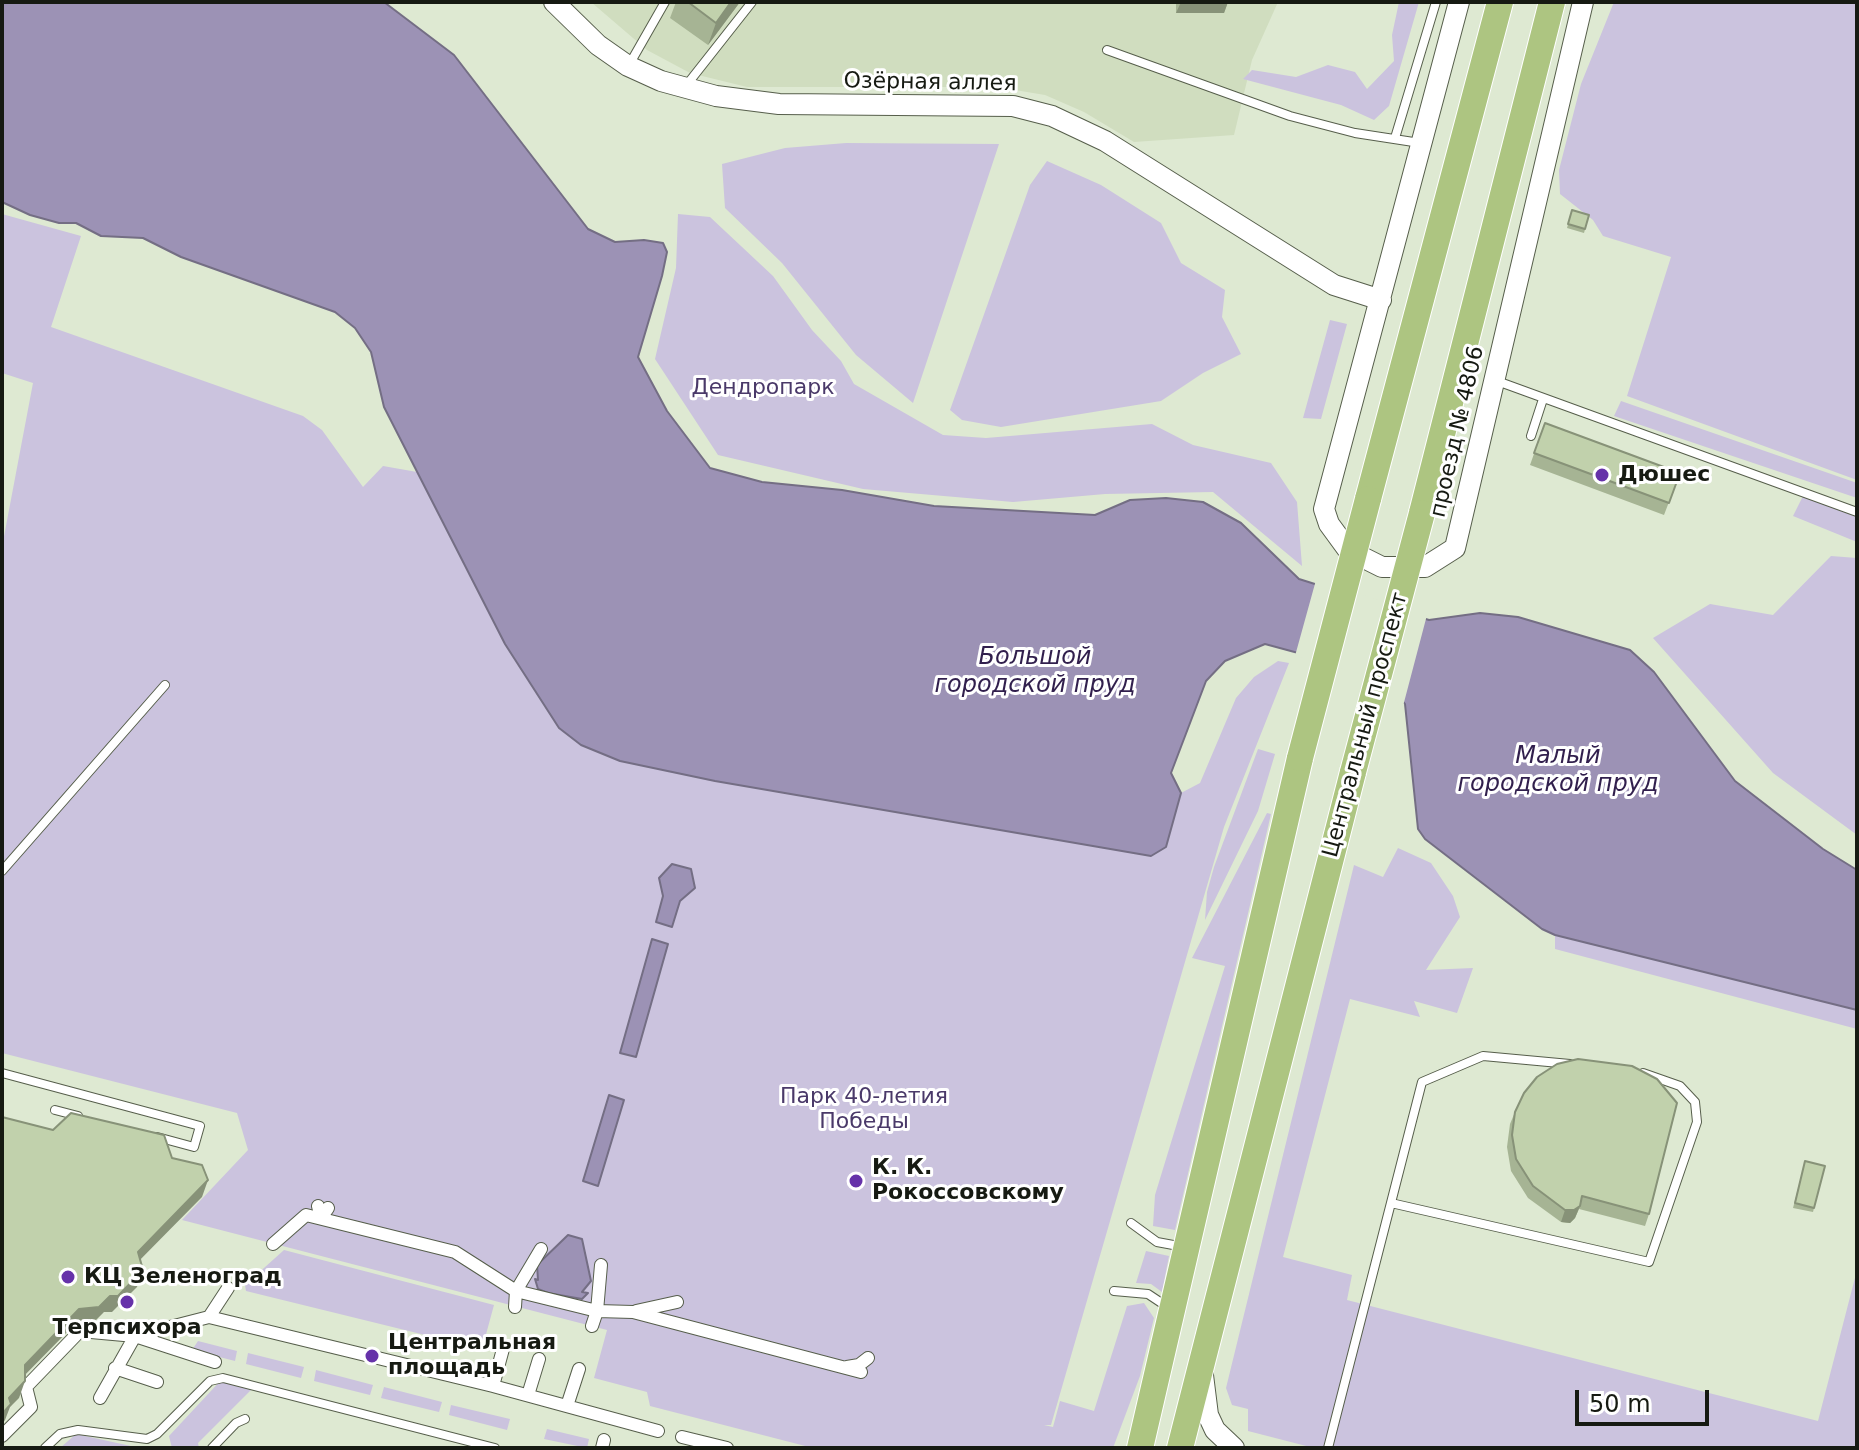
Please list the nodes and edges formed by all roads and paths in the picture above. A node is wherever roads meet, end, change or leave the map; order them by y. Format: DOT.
graph roads {
  1 [pos="554,2"];
  2 [pos="665,2"];
  3 [pos="752,2"];
  4 [pos="1436,2"];
  5 [pos="1459,2"];
  6 [pos="1500,2"];
  7 [pos="1552,2"];
  8 [pos="1583,2"];
  9 [pos="1107,50"];
  10 [pos="628,66"];
  11 [pos="685,88"];
  12 [pos="1395,138"];
  13 [pos="1420,143"];
  14 [pos="1381,300"];
  15 [pos="1495,380"];
  16 [pos="1543,399"];
  17 [pos="1531,436"];
  18 [pos="1857,512"];
  19 [pos="165,685"];
  20 [pos="2,871"];
  21 [pos="1574,1064"];
  22 [pos="1634,1070"];
  23 [pos="2,1073"];
  24 [pos="55,1110"];
  25 [pos="86,1118"];
  26 [pos="148,1135"];
  27 [pos="1391,1203"];
  28 [pos="1131,1223"];
  29 [pos="273,1244"];
  30 [pos="1188,1247"];
  31 [pos="541,1249"];
  32 [pos="601,1265"];
  33 [pos="228,1288"];
  34 [pos="516,1291"];
  35 [pos="1114,1291"];
  36 [pos="555,1302"];
  37 [pos="677,1302"];
  38 [pos="515,1307"];
  39 [pos="597,1311"];
  40 [pos="1174,1311"];
  41 [pos="633,1312"];
  42 [pos="551,1316"];
  43 [pos="209,1317"];
  44 [pos="592,1326"];
  45 [pos="135,1336"];
  46 [pos="503,1349"];
  47 [pos="1204,1349"];
  48 [pos="868,1358"];
  49 [pos="539,1359"];
  50 [pos="215,1362"];
  51 [pos="115,1368"];
  52 [pos="840,1368"];
  53 [pos="579,1369"];
  54 [pos="861,1372"];
  55 [pos="157,1382"];
  56 [pos="493,1386"];
  57 [pos="528,1395"];
  58 [pos="100,1398"];
  59 [pos="567,1406"];
  60 [pos="245,1419"];
  61 [pos="658,1431"];
  62 [pos="2,1436"];
  63 [pos="682,1437"];
  64 [pos="147,1439"];
  65 [pos="709,1446"];
  66 [pos="45,1448"];
  67 [pos="153,1448"];
  68 [pos="212,1448"];
  69 [pos="495,1448"];
  70 [pos="727,1448"];
  71 [pos="1140,1448"];
  72 [pos="1180,1448"];
  73 [pos="1234,1448"];
  74 [pos="1328,1448"];
  1 -- 10 [label="street, Озёрная аллея"];
  2 -- 10 [label="lane"];
  3 -- 11 [label="lane"];
  4 -- 12 [label="lane"];
  5 -- 13 [label="street, проезд № 4806"];
  6 -- 30 [label="main road, bridge"];
  7 -- 47 [label="main road, Центральный проспект, bridge"];
  8 -- 15 [label="street, проезд № 4806"];
  9 -- 12 [label="lane"];
  10 -- 11 [label="street, Озёрная аллея"];
  11 -- 14 [label="street, Озёрная аллея"];
  12 -- 13 [label="lane"];
  13 -- 14 [label="street, проезд № 4806"];
  14 -- 15 [label="street, проезд № 4806"];
  15 -- 16 [label="lane"];
  16 -- 17 [label="lane"];
  16 -- 18 [label="lane"];
  19 -- 20 [label="lane"];
  21 -- 27 [label="lane"];
  22 -- 27 [label="lane"];
  23 -- 26 [label="lane"];
  24 -- 25 [label="lane"];
  27 -- 74 [label="lane"];
  28 -- 30 [label="lane"];
  29 -- 34 [label="street"];
  30 -- 40 [label="main road"];
  31 -- 34 [label="street"];
  32 -- 39 [label="street"];
  33 -- 43 [label="street"];
  34 -- 36 [label="street"];
  34 -- 38 [label="street"];
  35 -- 40 [label="lane"];
  36 -- 39 [label="street"];
  36 -- 42 [label="street"];
  37 -- 41 [label="street"];
  39 -- 41 [label="street"];
  39 -- 44 [label="street"];
  40 -- 71 [label="main road"];
  41 -- 52 [label="street"];
  43 -- 45 [label="street"];
  43 -- 56 [label="street"];
  45 -- 50 [label="street"];
  45 -- 51 [label="street"];
  45 -- 62 [label="street"];
  46 -- 56 [label="street"];
  47 -- 72 [label="main road, Центральный проспект"];
  47 -- 73 [label="street"];
  48 -- 52 [label="street"];
  49 -- 57 [label="street"];
  51 -- 55 [label="street"];
  51 -- 58 [label="street"];
  52 -- 54 [label="street"];
  53 -- 59 [label="street"];
  56 -- 57 [label="street"];
  57 -- 59 [label="street"];
  59 -- 61 [label="street"];
  60 -- 68 [label="lane"];
  63 -- 65 [label="street"];
  64 -- 66 [label="lane"];
  64 -- 67 [label="lane"];
  64 -- 69 [label="lane"];
  65 -- 70 [label="street"];
}
